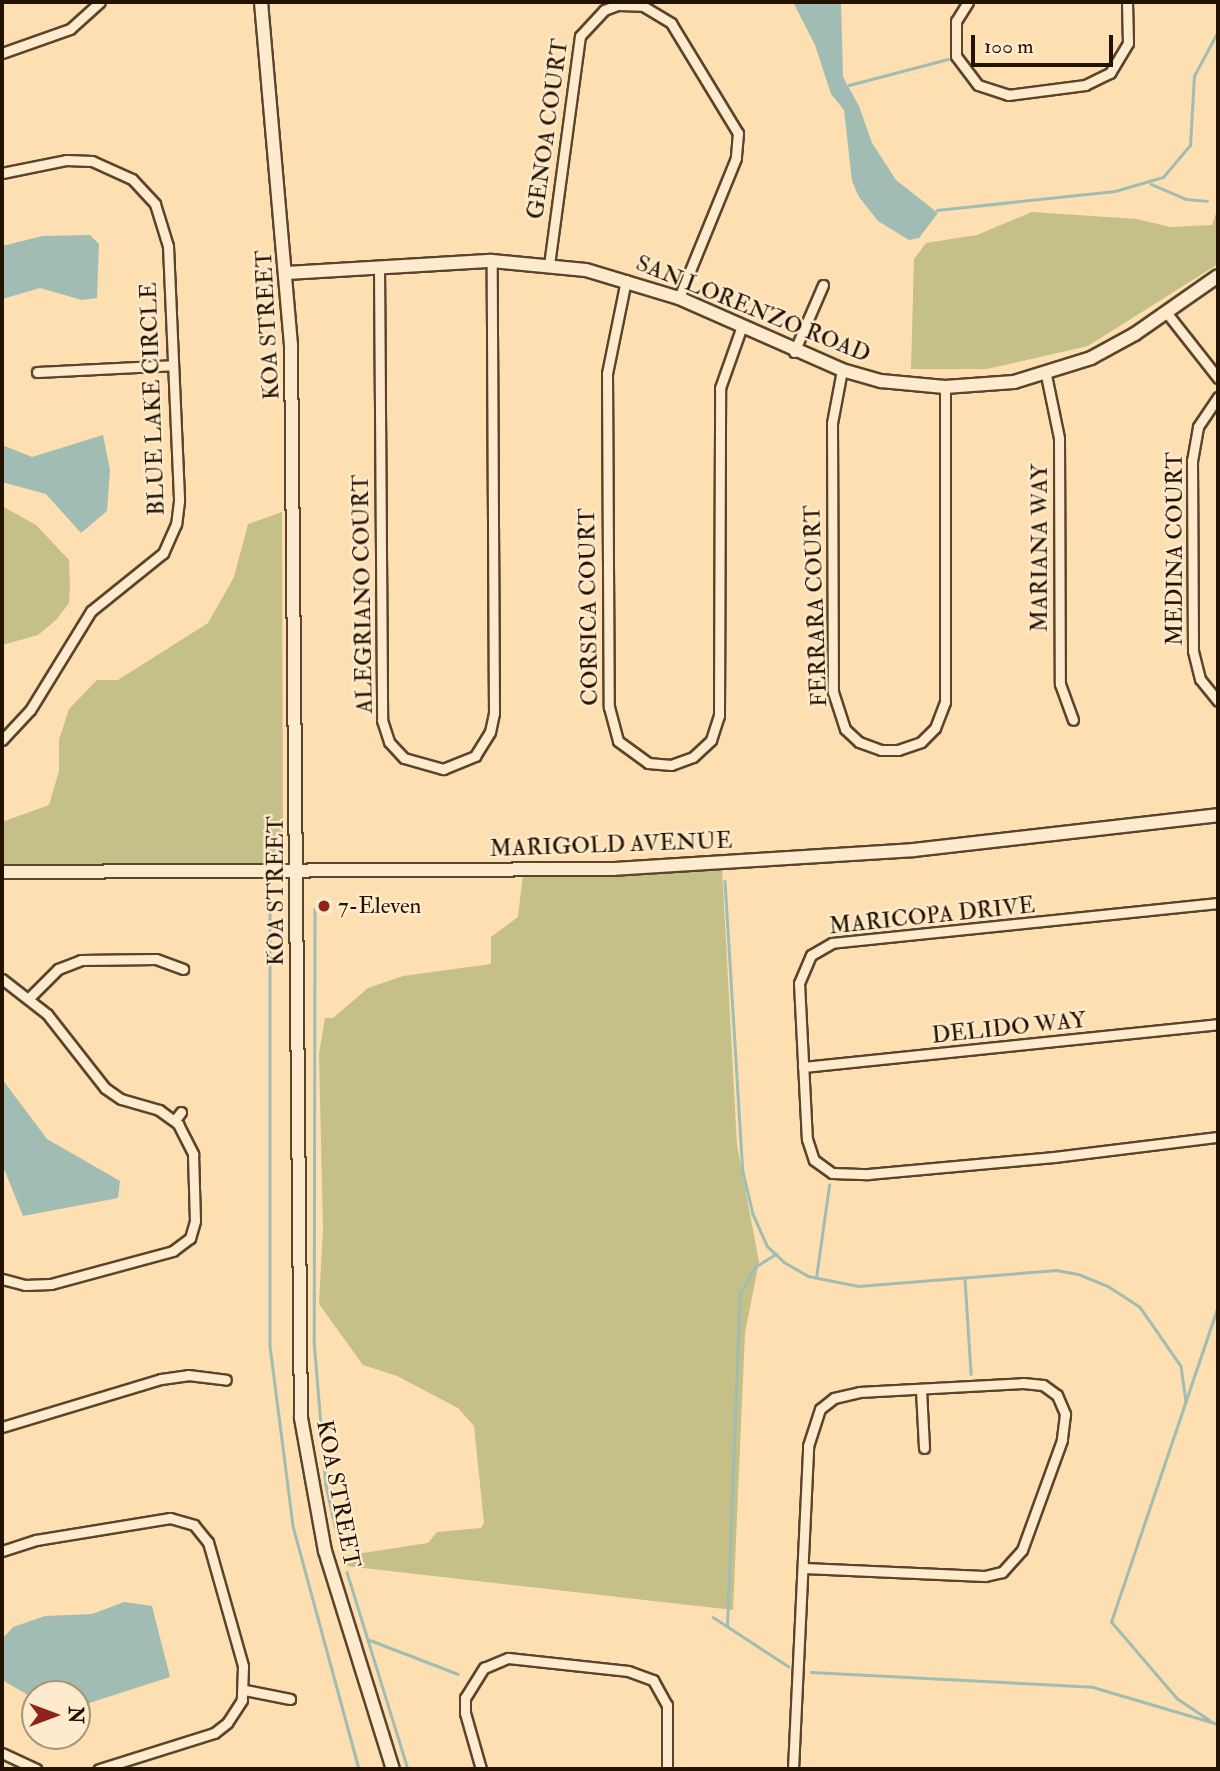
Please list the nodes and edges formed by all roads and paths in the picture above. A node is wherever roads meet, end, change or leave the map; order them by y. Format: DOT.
graph roads {
  1 [pos="100,2"];
  2 [pos="261,2"];
  3 [pos="968,2"];
  4 [pos="1127,2"];
  5 [pos="2,53"];
  6 [pos="2,173"];
  7 [pos="492,261"];
  8 [pos="548,265"];
  9 [pos="379,266"];
  10 [pos="287,273"];
  11 [pos="1218,276"];
  12 [pos="626,280"];
  13 [pos="823,285"];
  14 [pos="679,298"];
  15 [pos="1167,312"];
  16 [pos="742,326"];
  17 [pos="794,352"];
  18 [pos="173,365"];
  19 [pos="842,370"];
  20 [pos="37,372"];
  21 [pos="1046,375"];
  22 [pos="1218,378"];
  23 [pos="945,387"];
  24 [pos="1218,397"];
  25 [pos="1218,701"];
  26 [pos="1073,720"];
  27 [pos="2,740"];
  28 [pos="1218,816"];
  29 [pos="297,871"];
  30 [pos="2,872"];
  31 [pos="1218,903"];
  32 [pos="183,969"];
  33 [pos="2,979"];
  34 [pos="30,997"];
  35 [pos="1218,1024"];
  36 [pos="803,1067"];
  37 [pos="181,1112"];
  38 [pos="175,1120"];
  39 [pos="1218,1137"];
  40 [pos="2,1279"];
  41 [pos="226,1380"];
  42 [pos="921,1390"];
  43 [pos="2,1427"];
  44 [pos="924,1448"];
  45 [pos="2,1551"];
  46 [pos="803,1568"];
  47 [pos="244,1690"];
  48 [pos="289,1699"];
  49 [pos="2,1753"];
  50 [pos="36,1769"];
  51 [pos="99,1769"];
  52 [pos="393,1769"];
  53 [pos="481,1769"];
  54 [pos="667,1769"];
  55 [pos="793,1769"];
  1 -- 5 [label="street"];
  2 -- 10 [label="main road, KOA STREET"];
  3 -- 4 [label="street"];
  6 -- 18 [label="street, BLUE LAKE CIRCLE"];
  7 -- 8 [label="main road, SAN LORENZO ROAD"];
  7 -- 9 [label="main road, SAN LORENZO ROAD"];
  7 -- 9 [label="street, ALEGRIANO COURT"];
  8 -- 12 [label="main road, SAN LORENZO ROAD"];
  8 -- 14 [label="street, GENOA COURT"];
  9 -- 10 [label="main road, SAN LORENZO ROAD"];
  10 -- 29 [label="main road, KOA STREET"];
  11 -- 15 [label="main road, SAN LORENZO ROAD"];
  12 -- 14 [label="main road, SAN LORENZO ROAD"];
  12 -- 16 [label="street, CORSICA COURT"];
  13 -- 17 [label="street"];
  14 -- 16 [label="main road, SAN LORENZO ROAD"];
  15 -- 21 [label="main road, SAN LORENZO ROAD"];
  15 -- 22 [label="street"];
  16 -- 17 [label="main road, SAN LORENZO ROAD"];
  17 -- 19 [label="main road, SAN LORENZO ROAD"];
  18 -- 20 [label="street"];
  18 -- 27 [label="street, BLUE LAKE CIRCLE"];
  19 -- 23 [label="main road, SAN LORENZO ROAD"];
  19 -- 23 [label="street, FERRARA COURT"];
  21 -- 23 [label="main road, SAN LORENZO ROAD"];
  21 -- 26 [label="street, MARIANA WAY"];
  24 -- 25 [label="street, MEDINA COURT"];
  28 -- 29 [label="main road, MARIGOLD AVENUE"];
  29 -- 30 [label="main road, MARIGOLD AVENUE"];
  29 -- 52 [label="main road, KOA STREET"];
  31 -- 36 [label="street, MARICOPA DRIVE"];
  32 -- 34 [label="street"];
  33 -- 34 [label="street"];
  34 -- 38 [label="street"];
  35 -- 36 [label="street, DELIDO WAY"];
  36 -- 39 [label="street, MARICOPA DRIVE"];
  37 -- 38 [label="street"];
  38 -- 40 [label="street"];
  41 -- 43 [label="street"];
  42 -- 44 [label="street"];
  42 -- 46 [label="street"];
  42 -- 46 [label="street"];
  45 -- 47 [label="street"];
  46 -- 55 [label="street"];
  47 -- 48 [label="street"];
  47 -- 51 [label="street"];
  49 -- 50 [label="street"];
  53 -- 54 [label="street"];
}
